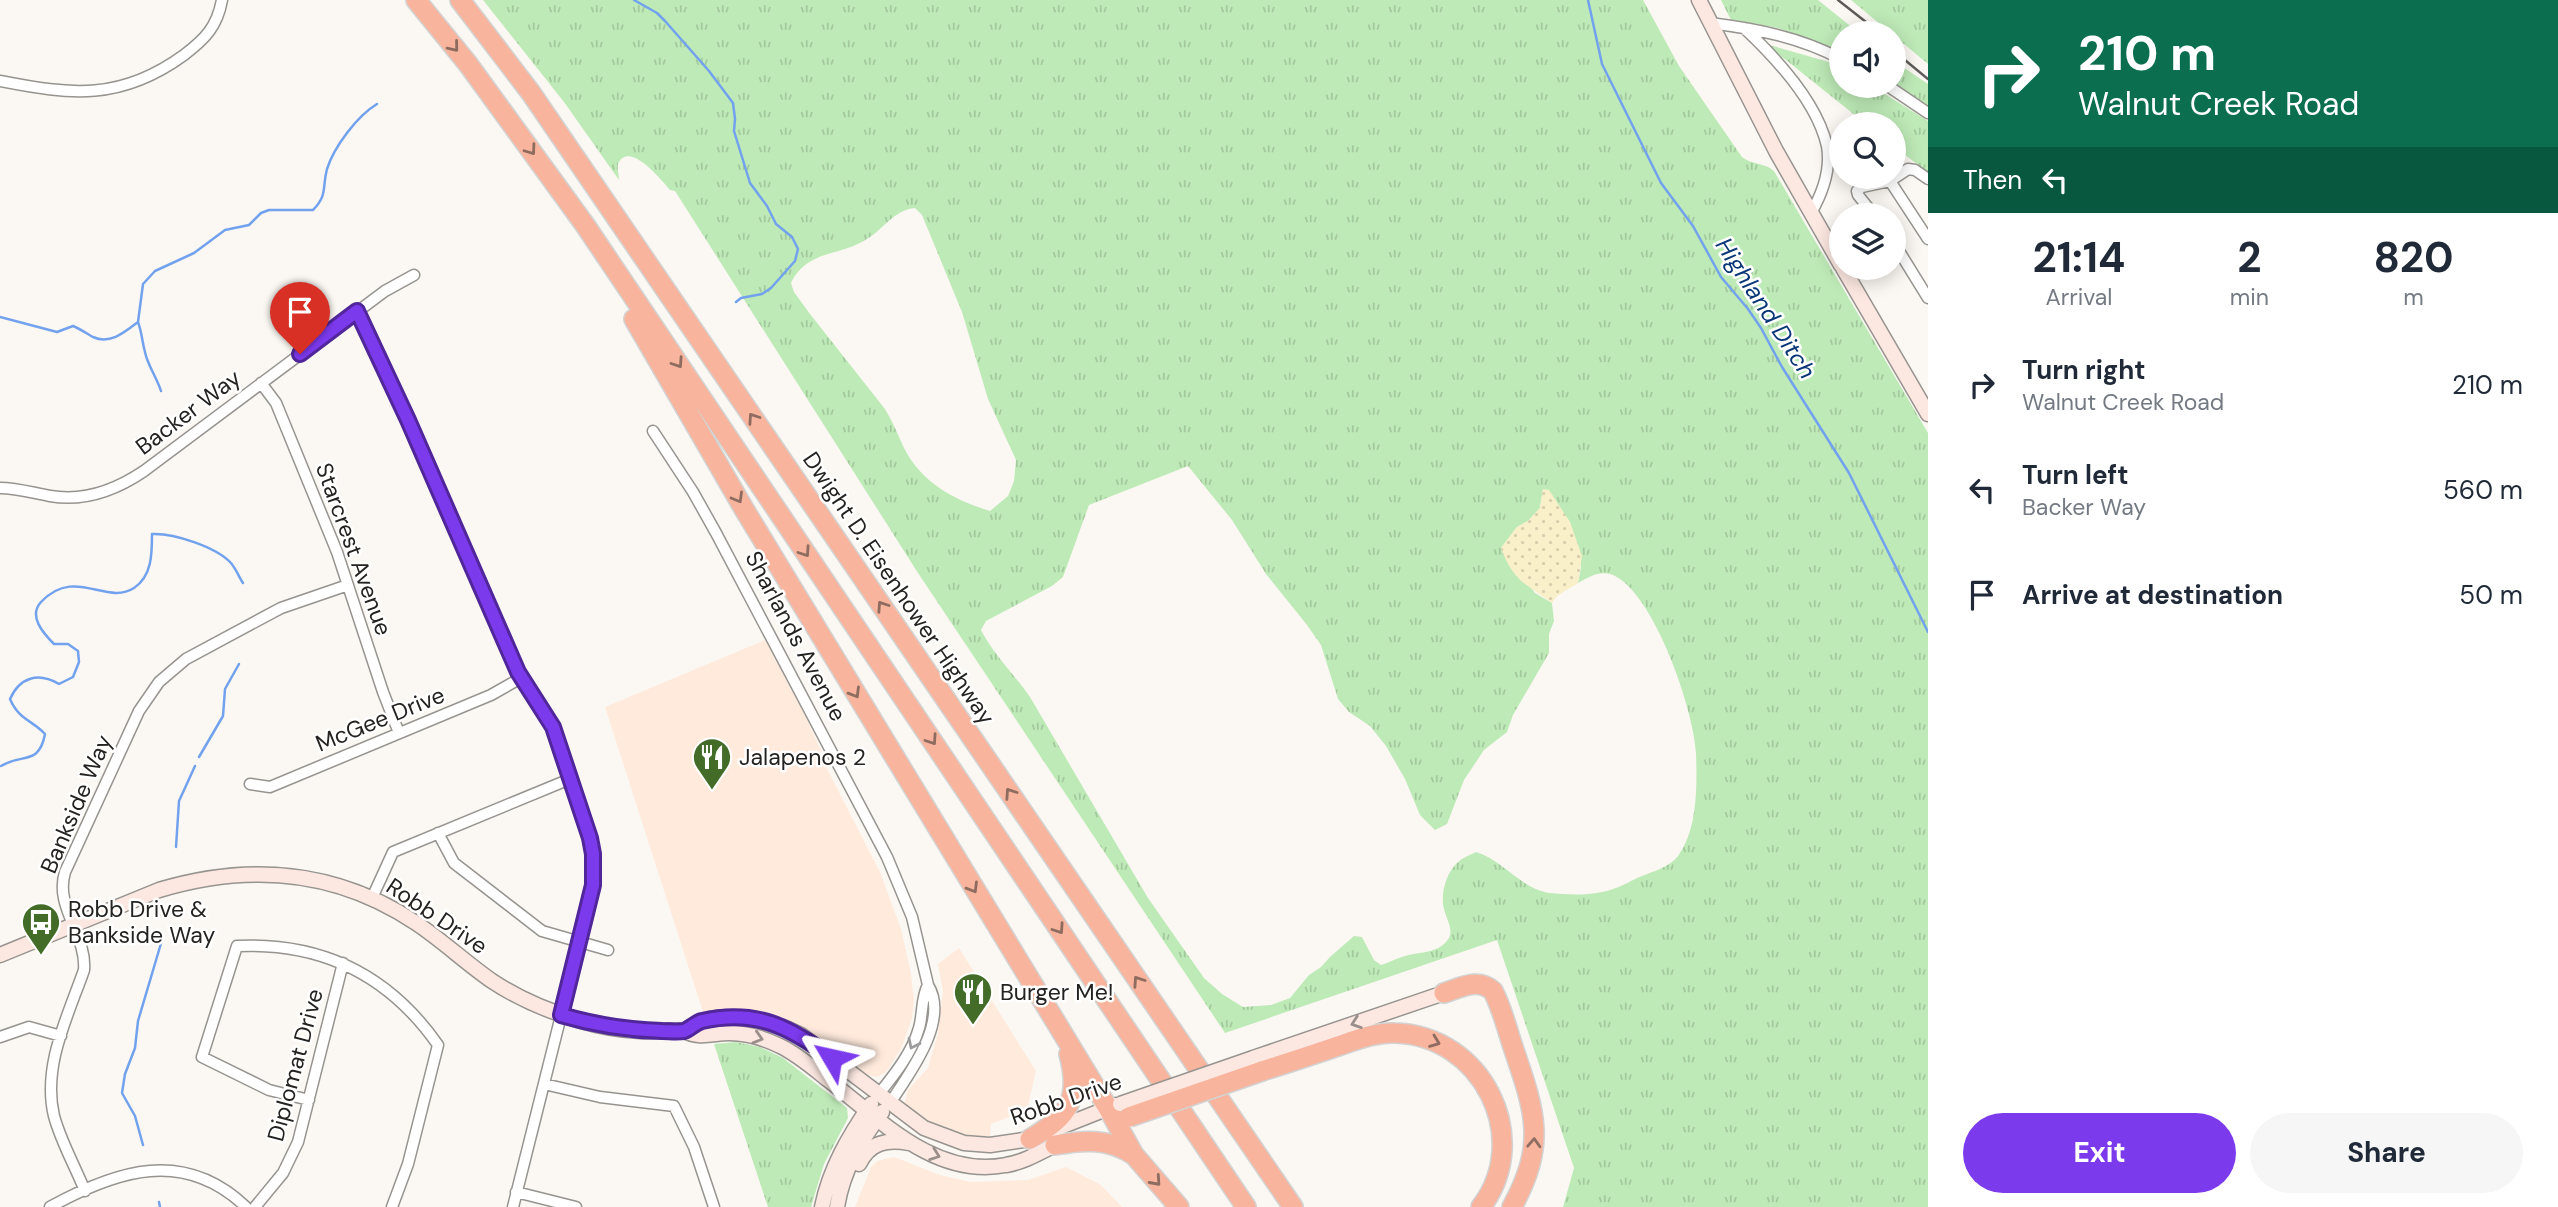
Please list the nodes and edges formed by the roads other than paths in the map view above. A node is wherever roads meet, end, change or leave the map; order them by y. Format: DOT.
graph roads {
  1 [pos="222,0"];
  2 [pos="416,0"];
  3 [pos="460,0"];
  4 [pos="1699,0"];
  5 [pos="1710,23"];
  6 [pos="1744,28"];
  7 [pos="1829,54"];
  8 [pos="0,81"];
  9 [pos="1906,98"];
  10 [pos="1928,113"];
  11 [pos="1906,170"];
  12 [pos="1928,179"];
  13 [pos="1895,189"];
  14 [pos="1811,214"];
  15 [pos="585,225"];
  16 [pos="1928,239"];
  17 [pos="1829,244"];
  18 [pos="1906,262"];
  19 [pos="414,275"];
  20 [pos="1850,280"];
  21 [pos="1928,298"];
  22 [pos="357,311"];
  23 [pos="261,383"];
  24 [pos="1928,414"];
  25 [pos="653,431"];
  26 [pos="0,488"];
  27 [pos="348,585"];
  28 [pos="521,678"];
  29 [pos="399,733"];
  30 [pos="570,779"];
  31 [pos="250,784"];
  32 [pos="438,833"];
  33 [pos="372,898"];
  34 [pos="73,925"];
  35 [pos="579,943"];
  36 [pos="608,950"];
  37 [pos="0,955"];
  38 [pos="343,964"];
  39 [pos="1444,993"];
  40 [pos="561,1015"];
  41 [pos="1058,1027"];
  42 [pos="685,1031"];
  43 [pos="61,1036"];
  44 [pos="0,1037"];
  45 [pos="1177,1038"];
  46 [pos="1257,1065"];
  47 [pos="544,1084"];
  48 [pos="884,1099"];
  49 [pos="309,1100"];
  50 [pos="1118,1113"];
  51 [pos="873,1114"];
  52 [pos="1030,1139"];
  53 [pos="911,1143"];
  54 [pos="1055,1145"];
  55 [pos="1134,1155"];
  56 [pos="85,1191"];
  57 [pos="516,1192"];
  58 [pos="50,1207"];
  59 [pos="246,1207"];
  60 [pos="255,1207"];
  61 [pos="393,1207"];
  62 [pos="513,1207"];
  63 [pos="576,1207"];
  64 [pos="714,1207"];
  65 [pos="822,1207"];
  66 [pos="839,1207"];
  67 [pos="1179,1207"];
  68 [pos="1246,1207"];
  69 [pos="1293,1207"];
  70 [pos="1304,1207"];
  71 [pos="1481,1207"];
  72 [pos="1512,1207"];
  1 -- 8 [label="street"];
  2 -- 15 [label="highway, one-way"];
  45 -- 3 [label="highway, Dwight D. Eisenhower Highway, one-way"];
  4 -- 5 [label="main road"];
  5 -- 6 [label="street"];
  5 -- 14 [label="main road"];
  6 -- 7 [label="street"];
  6 -- 14 [label="street"];
  9 -- 10 [label="street"];
  11 -- 12 [label="street"];
  13 -- 16 [label="street"];
  14 -- 17 [label="main road"];
  15 -- 41 [label="highway, one-way"];
  15 -- 68 [label="highway, one-way"];
  18 -- 21 [label="street"];
  19 -- 22 [label="street, Backer Way"];
  20 -- 24 [label="main road"];
  22 -- 23 [label="street, Backer Way"];
  22 -- 28 [label="street"];
  23 -- 26 [label="street, Backer Way"];
  23 -- 27 [label="street, Starcrest Avenue"];
  25 -- 48 [label="street, Sharlands Avenue"];
  27 -- 29 [label="street, Starcrest Avenue"];
  27 -- 34 [label="street, Bankside Way"];
  28 -- 29 [label="street, McGee Drive"];
  28 -- 30 [label="street"];
  29 -- 31 [label="street, McGee Drive"];
  30 -- 32 [label="street"];
  30 -- 35 [label="street"];
  32 -- 33 [label="street"];
  32 -- 35 [label="street"];
  33 -- 34 [label="main road, Robb Drive"];
  33 -- 40 [label="main road, Robb Drive"];
  34 -- 37 [label="main road, Robb Drive"];
  34 -- 43 [label="street, Bankside Way"];
  35 -- 36 [label="street"];
  35 -- 40 [label="street"];
  38 -- 49 [label="street, Diplomat Drive"];
  38 -- 49 [label="street"];
  38 -- 61 [label="street"];
  39 -- 46 [label="main road, one-way"];
  72 -- 39 [label="highway, one-way"];
  40 -- 42 [label="main road, Robb Drive"];
  40 -- 47 [label="street"];
  41 -- 50 [label="highway"];
  41 -- 52 [label="highway"];
  42 -- 48 [label="main road, Robb Drive"];
  42 -- 51 [label="main road, Robb Drive, one-way"];
  43 -- 44 [label="street"];
  43 -- 56 [label="street, Bankside Way"];
  45 -- 69 [label="highway, Dwight D. Eisenhower Highway"];
  45 -- 70 [label="highway"];
  46 -- 50 [label="highway, bridge"];
  46 -- 71 [label="highway, one-way"];
  47 -- 57 [label="street"];
  47 -- 64 [label="street"];
  48 -- 51 [label="main road, Sharlands Avenue"];
  48 -- 52 [label="main road, Robb Drive"];
  49 -- 60 [label="street, Diplomat Drive"];
  50 -- 52 [label="main road, Robb Drive"];
  50 -- 54 [label="highway"];
  50 -- 55 [label="highway"];
  51 -- 53 [label="main road, Robb Drive"];
  51 -- 65 [label="main road, Sharlands Avenue"];
  51 -- 66 [label="main road, Sharlands Avenue"];
  53 -- 54 [label="main road, Robb Drive, one-way"];
  53 -- 66 [label="main road"];
  54 -- 55 [label="highway"];
  55 -- 67 [label="highway, one-way"];
  56 -- 58 [label="street"];
  56 -- 59 [label="street"];
  57 -- 62 [label="street"];
  57 -- 63 [label="street"];
}
